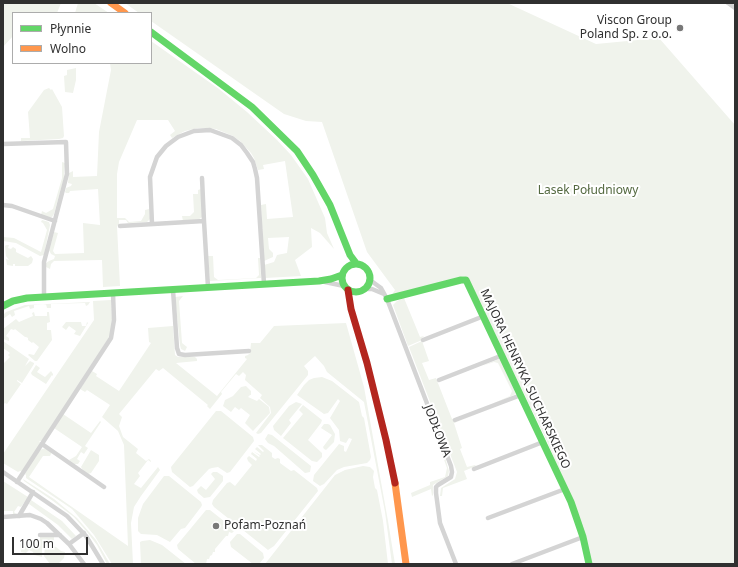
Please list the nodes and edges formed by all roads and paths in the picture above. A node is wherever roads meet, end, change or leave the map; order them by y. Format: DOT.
graph roads {
  1 [pos="111,3"];
  2 [pos="728,3"];
  3 [pos="735,8"];
  4 [pos="124,12"];
  5 [pos="152,33"];
  6 [pos="3,144"];
  7 [pos="202,178"];
  8 [pos="3,206"];
  9 [pos="55,221"];
  10 [pos="204,221"];
  11 [pos="152,224"];
  12 [pos="120,226"];
  13 [pos="340,232"];
  14 [pos="356,263"];
  15 [pos="348,266"];
  16 [pos="342,275"];
  17 [pos="370,280"];
  18 [pos="319,281"];
  19 [pos="264,284"];
  20 [pos="208,287"];
  21 [pos="346,288"];
  22 [pos="173,290"];
  23 [pos="362,290"];
  24 [pos="113,293"];
  25 [pos="44,297"];
  26 [pos="386,297"];
  27 [pos="3,306"];
  28 [pos="484,316"];
  29 [pos="356,322"];
  30 [pos="423,340"];
  31 [pos="249,351"];
  32 [pos="503,356"];
  33 [pos="440,380"];
  34 [pos="521,395"];
  35 [pos="456,420"];
  36 [pos="543,442"];
  37 [pos="42,444"];
  38 [pos="474,469"];
  39 [pos="3,472"];
  40 [pos="17,482"];
  41 [pos="104,487"];
  42 [pos="565,489"];
  43 [pos="33,492"];
  44 [pos="19,516"];
  45 [pos="3,517"];
  46 [pos="488,518"];
  47 [pos="84,533"];
  48 [pos="60,534"];
  49 [pos="40,535"];
  50 [pos="583,537"];
  51 [pos="69,544"];
  52 [pos="84,564"];
  53 [pos="103,564"];
  54 [pos="406,564"];
  55 [pos="456,564"];
  56 [pos="512,564"];
  57 [pos="589,564"];
  1 -- 4 [label="main road"];
  2 -- 3 [label="street"];
  5 -- 13 [label="main road"];
  6 -- 9 [label="street"];
  7 -- 10 [label="street"];
  8 -- 9 [label="street"];
  9 -- 25 [label="street"];
  10 -- 11 [label="street"];
  10 -- 20 [label="street"];
  11 -- 12 [label="street"];
  11 -- 19 [label="street"];
  13 -- 14 [label="main road"];
  13 -- 15 [label="main road"];
  14 -- 15 [label="main road"];
  14 -- 17 [label="main road"];
  15 -- 16 [label="main road"];
  16 -- 18 [label="main road"];
  16 -- 21 [label="main road"];
  17 -- 23 [label="main road"];
  17 -- 26 [label="street"];
  18 -- 19 [label="main road"];
  18 -- 21 [label="street"];
  19 -- 20 [label="main road"];
  20 -- 22 [label="main road"];
  21 -- 23 [label="main road"];
  21 -- 29 [label="main road"];
  22 -- 24 [label="main road"];
  22 -- 31 [label="street"];
  23 -- 26 [label="street"];
  23 -- 29 [label="main road"];
  24 -- 25 [label="main road"];
  24 -- 37 [label="street"];
  25 -- 27 [label="main road"];
  26 -- 28 [label="main road, MAJORA HENRYKA SUCHARSKIEGO"];
  26 -- 55 [label="street, JODŁOWA"];
  28 -- 30 [label="street"];
  28 -- 32 [label="main road, MAJORA HENRYKA SUCHARSKIEGO"];
  29 -- 54 [label="main road"];
  32 -- 33 [label="street"];
  32 -- 34 [label="main road, MAJORA HENRYKA SUCHARSKIEGO"];
  34 -- 35 [label="street"];
  34 -- 36 [label="main road, MAJORA HENRYKA SUCHARSKIEGO"];
  36 -- 38 [label="street"];
  36 -- 42 [label="main road, MAJORA HENRYKA SUCHARSKIEGO"];
  37 -- 40 [label="street"];
  37 -- 41 [label="street"];
  39 -- 40 [label="street"];
  40 -- 43 [label="street"];
  42 -- 46 [label="street"];
  42 -- 50 [label="main road, MAJORA HENRYKA SUCHARSKIEGO"];
  43 -- 44 [label="street"];
  43 -- 47 [label="street"];
  44 -- 45 [label="street"];
  44 -- 48 [label="street"];
  47 -- 51 [label="street"];
  47 -- 53 [label="street"];
  48 -- 49 [label="street"];
  48 -- 51 [label="street"];
  50 -- 56 [label="street"];
  50 -- 57 [label="main road, MAJORA HENRYKA SUCHARSKIEGO"];
  51 -- 52 [label="street"];
}
